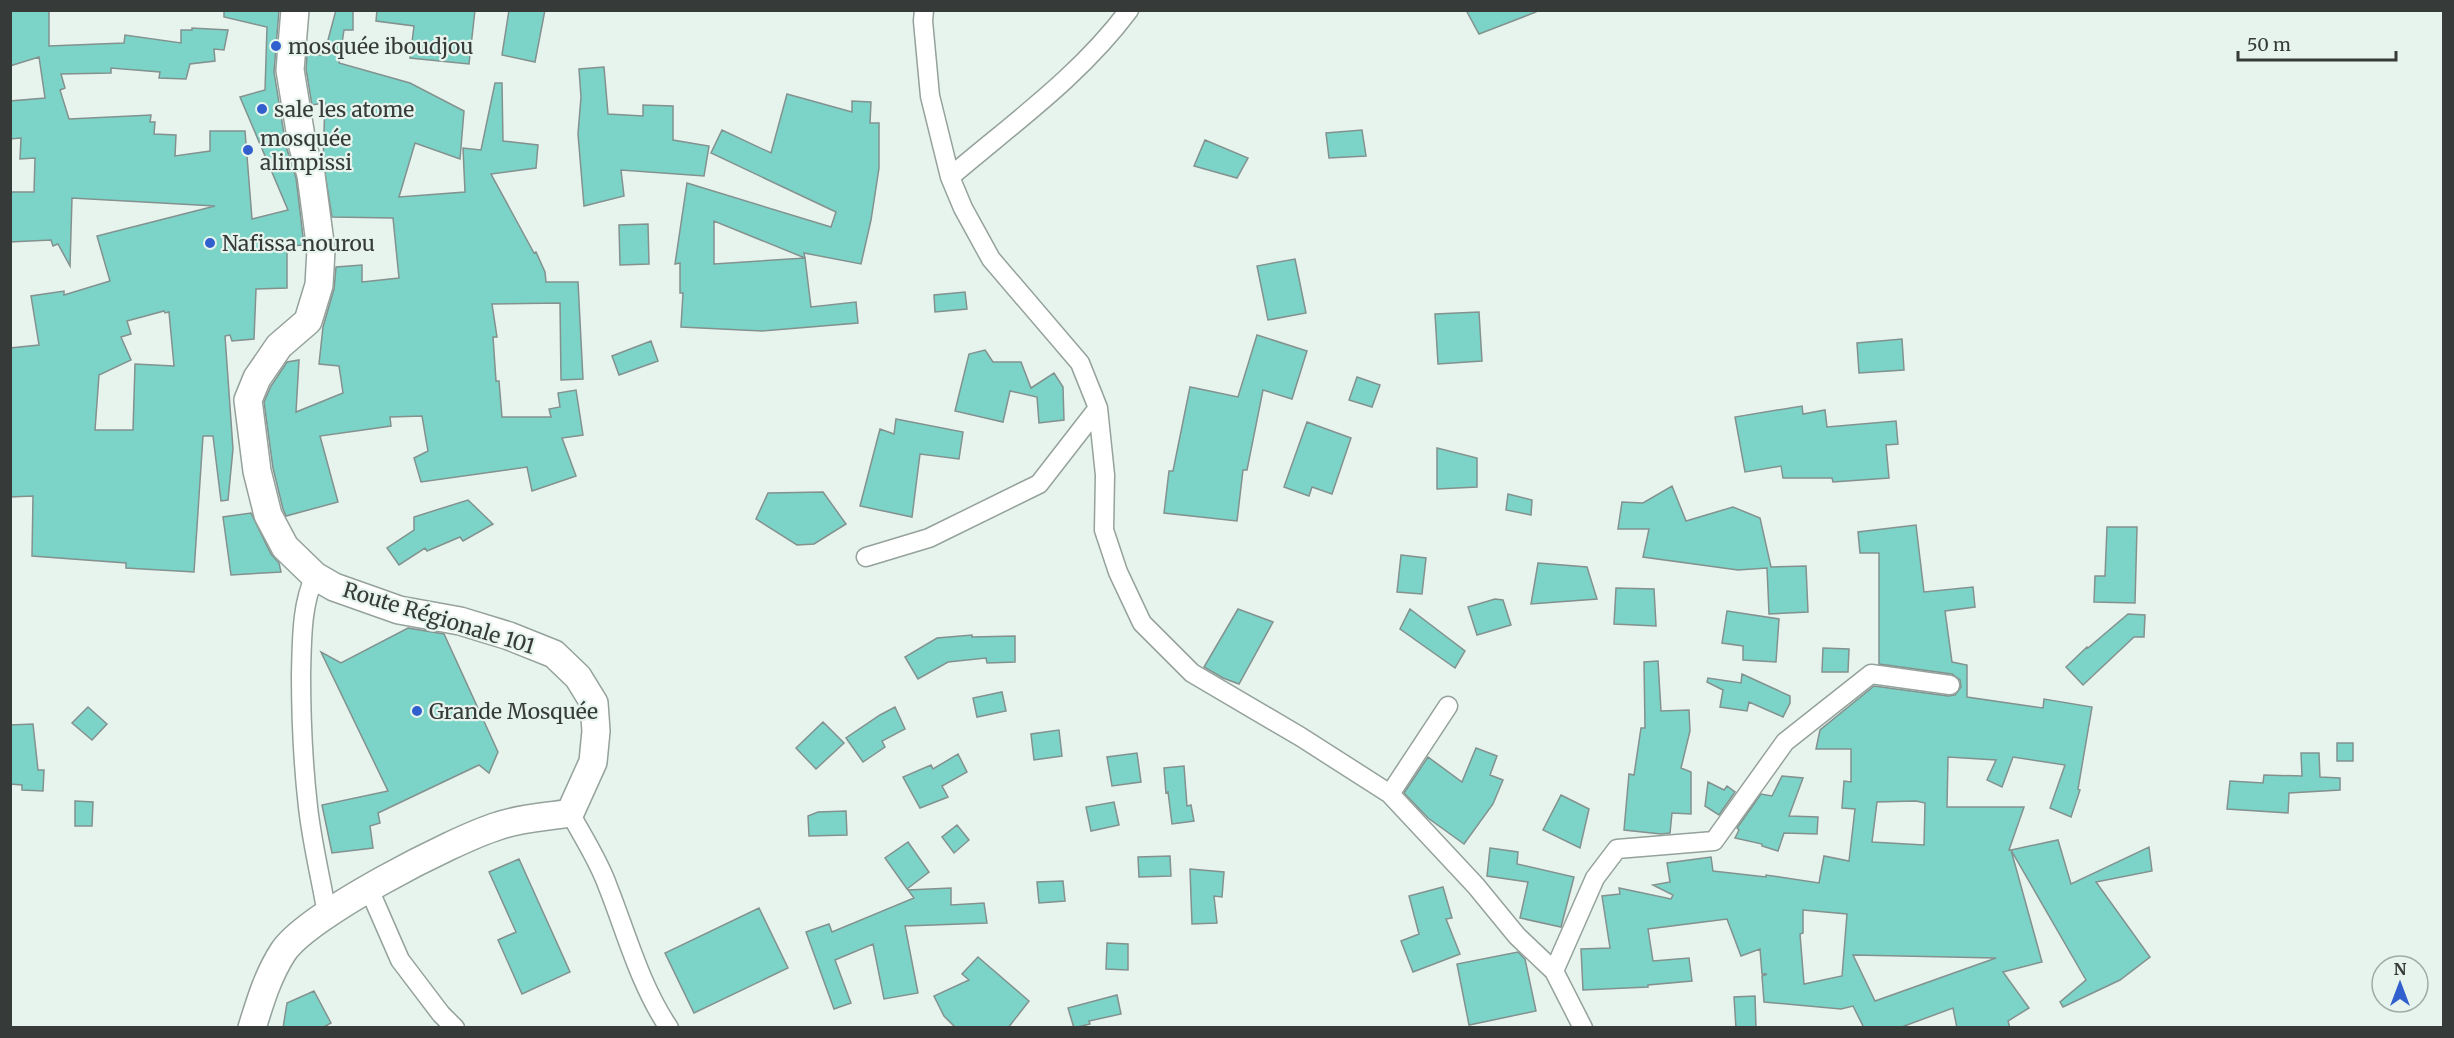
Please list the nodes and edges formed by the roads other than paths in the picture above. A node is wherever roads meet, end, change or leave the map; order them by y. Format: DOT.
graph roads {
  1 [pos="295,10"];
  2 [pos="924,10"];
  3 [pos="1130,10"];
  4 [pos="950,177"];
  5 [pos="1098,408"];
  6 [pos="866,557"];
  7 [pos="315,576"];
  8 [pos="1950,685"];
  9 [pos="1448,706"];
  10 [pos="1390,794"];
  11 [pos="570,813"];
  12 [pos="369,889"];
  13 [pos="327,914"];
  14 [pos="1554,971"];
  15 [pos="252,1028"];
  16 [pos="455,1028"];
  17 [pos="669,1028"];
  18 [pos="1583,1028"];
  1 -- 7 [label="street, Route Régionale 101"];
  2 -- 4 [label="street"];
  3 -- 4 [label="street"];
  4 -- 5 [label="street"];
  5 -- 6 [label="street"];
  5 -- 10 [label="street"];
  7 -- 11 [label="street, Route Régionale 101"];
  7 -- 13 [label="street"];
  8 -- 14 [label="street"];
  9 -- 10 [label="street"];
  10 -- 14 [label="street"];
  11 -- 12 [label="street"];
  11 -- 17 [label="street"];
  12 -- 13 [label="street"];
  12 -- 16 [label="street"];
  13 -- 15 [label="street"];
  14 -- 18 [label="street"];
}
